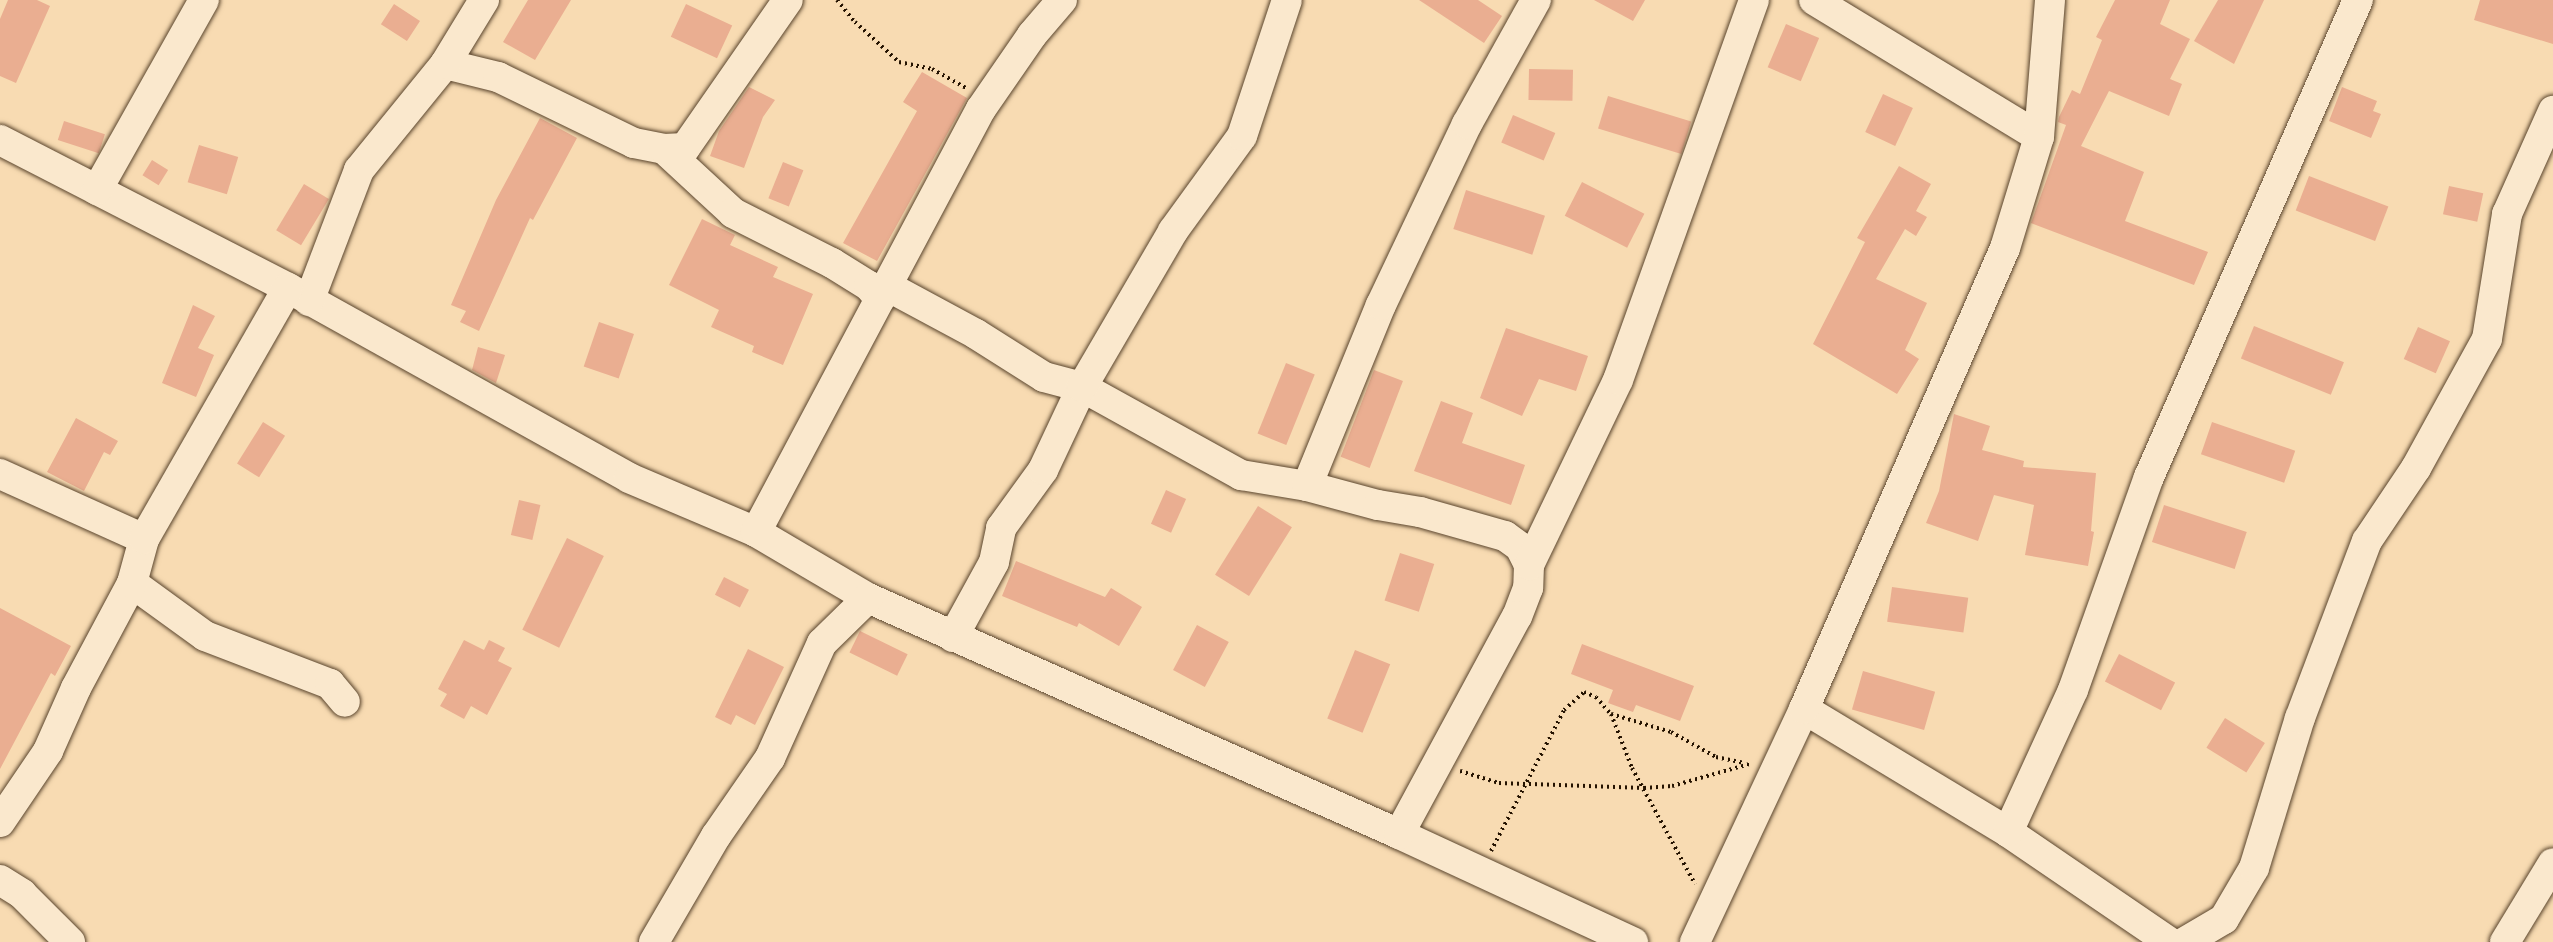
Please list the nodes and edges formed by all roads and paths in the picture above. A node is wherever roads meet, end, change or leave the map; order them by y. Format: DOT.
graph roads {
  1 [pos="204,0"];
  2 [pos="484,0"];
  3 [pos="788,0"];
  4 [pos="837,0"];
  5 [pos="1062,0"];
  6 [pos="1287,0"];
  7 [pos="1536,0"];
  8 [pos="1754,0"];
  9 [pos="1814,0"];
  10 [pos="2050,0"];
  11 [pos="2358,0"];
  12 [pos="445,64"];
  13 [pos="981,109"];
  14 [pos="2553,111"];
  15 [pos="2039,137"];
  16 [pos="0,140"];
  17 [pos="664,149"];
  18 [pos="97,190"];
  19 [pos="884,292"];
  20 [pos="299,294"];
  21 [pos="1082,387"];
  22 [pos="0,474"];
  23 [pos="1307,486"];
  24 [pos="756,532"];
  25 [pos="144,539"];
  26 [pos="1529,565"];
  27 [pos="132,583"];
  28 [pos="868,598"];
  29 [pos="953,637"];
  30 [pos="345,702"];
  31 [pos="1804,709"];
  32 [pos="1611,714"];
  33 [pos="1437,768"];
  34 [pos="1763,768"];
  35 [pos="1525,785"];
  36 [pos="1644,788"];
  37 [pos="0,822"];
  38 [pos="2008,832"];
  39 [pos="1399,834"];
  40 [pos="2553,863"];
  41 [pos="1481,871"];
  42 [pos="0,880"];
  43 [pos="1709,911"];
  44 [pos="70,942"];
  45 [pos="654,942"];
  46 [pos="1633,942"];
  47 [pos="1695,942"];
  48 [pos="2169,942"];
  49 [pos="2185,942"];
  50 [pos="2505,942"];
  1 -- 18 [label="street"];
  2 -- 12 [label="street"];
  3 -- 17 [label="street"];
  4 -- 13 [label="path"];
  5 -- 13 [label="street"];
  6 -- 21 [label="street"];
  7 -- 23 [label="street"];
  8 -- 26 [label="street"];
  9 -- 15 [label="street"];
  10 -- 15 [label="street"];
  11 -- 38 [label="street"];
  12 -- 17 [label="street"];
  12 -- 20 [label="street"];
  13 -- 19 [label="street"];
  14 -- 49 [label="street"];
  15 -- 31 [label="street"];
  16 -- 18 [label="street"];
  17 -- 19 [label="street"];
  18 -- 20 [label="street"];
  19 -- 21 [label="street"];
  19 -- 24 [label="street"];
  20 -- 24 [label="street"];
  20 -- 25 [label="street"];
  21 -- 23 [label="street"];
  21 -- 29 [label="street"];
  22 -- 25 [label="street"];
  23 -- 26 [label="street"];
  24 -- 28 [label="street"];
  25 -- 27 [label="street"];
  26 -- 33 [label="street"];
  27 -- 30 [label="street"];
  27 -- 37 [label="street"];
  28 -- 29 [label="street"];
  28 -- 45 [label="street"];
  29 -- 39 [label="street"];
  31 -- 34 [label="street"];
  31 -- 38 [label="street"];
  32 -- 34 [label="path"];
  32 -- 35 [label="path"];
  32 -- 36 [label="path"];
  33 -- 35 [label="path"];
  33 -- 39 [label="street"];
  34 -- 36 [label="path"];
  34 -- 43 [label="street"];
  35 -- 36 [label="path"];
  35 -- 41 [label="path"];
  36 -- 43 [label="path"];
  38 -- 48 [label="street"];
  39 -- 41 [label="street"];
  40 -- 50 [label="street"];
  41 -- 46 [label="street"];
  42 -- 44 [label="street"];
  43 -- 47 [label="street"];
}
